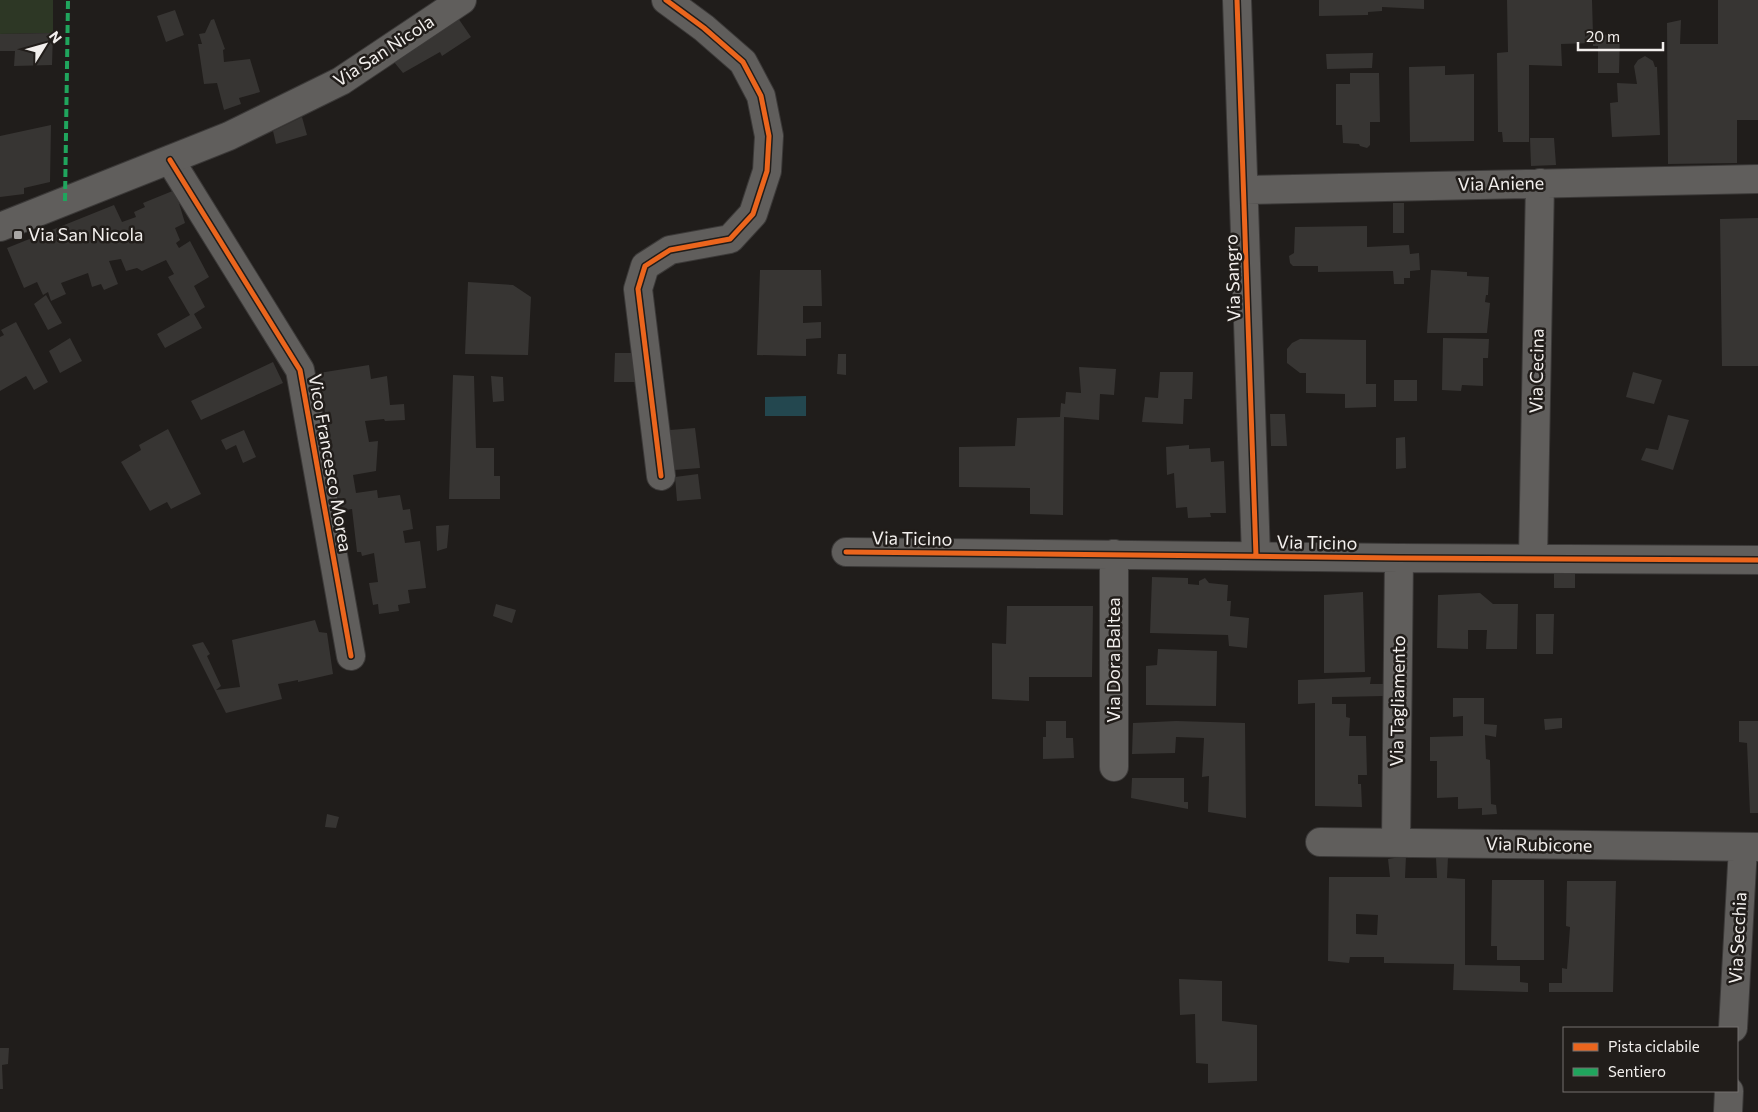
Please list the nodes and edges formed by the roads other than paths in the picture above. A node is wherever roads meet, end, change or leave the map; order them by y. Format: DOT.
graph roads {
  1 [pos="462,0"];
  2 [pos="666,0"];
  3 [pos="1237,0"];
  4 [pos="170,160"];
  5 [pos="1758,179"];
  6 [pos="1540,184"];
  7 [pos="1244,190"];
  8 [pos="0,227"];
  9 [pos="662,476"];
  10 [pos="846,552"];
  11 [pos="1114,554"];
  12 [pos="1256,556"];
  13 [pos="1399,558"];
  14 [pos="1533,559"];
  15 [pos="1758,560"];
  16 [pos="351,656"];
  17 [pos="1114,767"];
  18 [pos="1320,842"];
  19 [pos="1396,843"];
  20 [pos="1750,847"];
  21 [pos="1733,1027"];
  22 [pos="1729,1092"];
  23 [pos="1728,1112"];
  1 -- 4 [label="street, Via San Nicola"];
  2 -- 9 [label="street"];
  3 -- 7 [label="street, Via Sangro"];
  4 -- 8 [label="street, Via San Nicola"];
  4 -- 16 [label="street, Vico Francesco Morea"];
  5 -- 6 [label="street, Via Aniene"];
  6 -- 7 [label="street, Via Aniene"];
  6 -- 14 [label="street, Via Cecina"];
  7 -- 12 [label="street, Via Sangro"];
  10 -- 11 [label="street, Via Ticino"];
  11 -- 12 [label="street, Via Ticino"];
  11 -- 17 [label="street, Via Dora Baltea"];
  12 -- 13 [label="street, Via Ticino"];
  13 -- 14 [label="street, Via Ticino"];
  13 -- 19 [label="street, Via Tagliamento"];
  14 -- 15 [label="street, Via Ticino"];
  18 -- 19 [label="street, Via Rubicone"];
  19 -- 20 [label="street, Via Rubicone"];
  20 -- 21 [label="street, Via Secchia"];
  22 -- 23 [label="street"];
}
